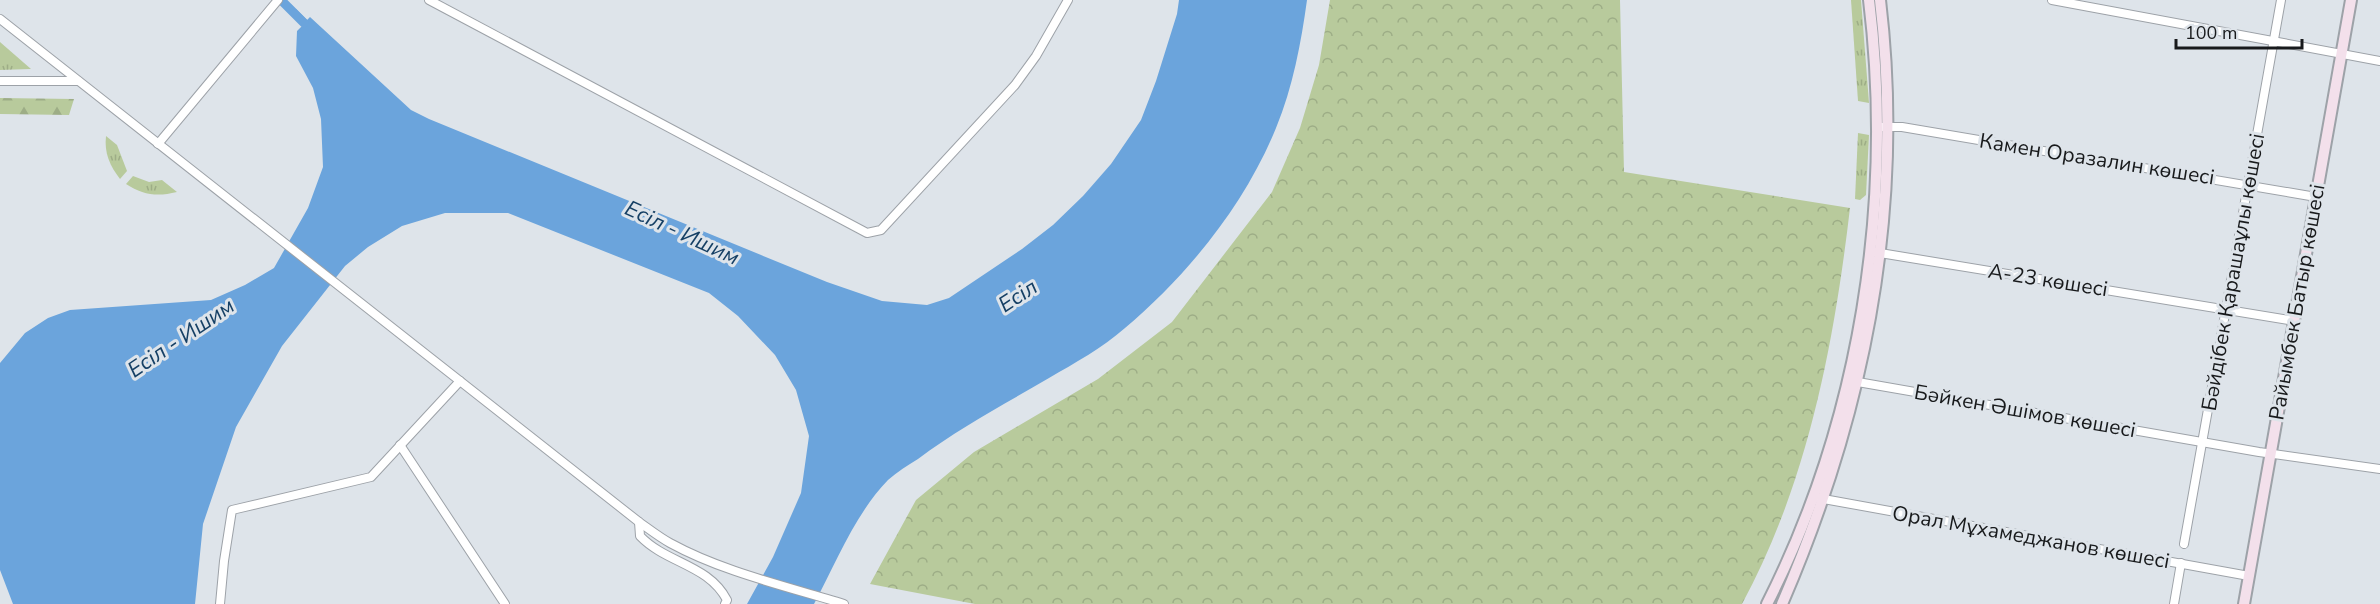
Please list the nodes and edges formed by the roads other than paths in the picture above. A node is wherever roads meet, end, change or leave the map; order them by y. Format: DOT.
graph roads {
  1 [pos="278,0"];
  2 [pos="429,0"];
  3 [pos="1068,0"];
  4 [pos="1869,0"];
  5 [pos="1880,0"];
  6 [pos="2052,0"];
  7 [pos="2281,0"];
  8 [pos="2351,0"];
  9 [pos="0,19"];
  10 [pos="2273,41"];
  11 [pos="2341,55"];
  12 [pos="2380,61"];
  13 [pos="0,81"];
  14 [pos="78,81"];
  15 [pos="1883,127"];
  16 [pos="158,144"];
  17 [pos="2248,184"];
  18 [pos="2316,197"];
  19 [pos="1875,252"];
  20 [pos="2227,309"];
  21 [pos="2295,321"];
  22 [pos="460,381"];
  23 [pos="1852,381"];
  24 [pos="2203,442"];
  25 [pos="400,445"];
  26 [pos="2271,453"];
  27 [pos="2380,469"];
  28 [pos="1819,498"];
  29 [pos="639,522"];
  30 [pos="2184,544"];
  31 [pos="2181,563"];
  32 [pos="2249,576"];
  33 [pos="220,604"];
  34 [pos="506,604"];
  35 [pos="725,604"];
  36 [pos="844,604"];
  37 [pos="1767,604"];
  38 [pos="1782,604"];
  39 [pos="2174,604"];
  40 [pos="2244,604"];
  1 -- 16 [label="street"];
  2 -- 3 [label="street"];
  4 -- 15 [label="street"];
  5 -- 15 [label="street"];
  6 -- 10 [label="street"];
  7 -- 10 [label="street, Бәйдібек Қарашаұлы көшесі"];
  8 -- 11 [label="street, Райымбек Батыр көшесі"];
  9 -- 14 [label="street"];
  10 -- 11 [label="street"];
  10 -- 17 [label="street, Бәйдібек Қарашаұлы көшесі"];
  11 -- 12 [label="street"];
  11 -- 18 [label="street, Райымбек Батыр көшесі"];
  13 -- 14 [label="street"];
  14 -- 16 [label="street"];
  15 -- 17 [label="street, Камен Оразалин көшесі"];
  15 -- 19 [label="street"];
  16 -- 22 [label="street"];
  17 -- 18 [label="street, Камен Оразалин көшесі"];
  17 -- 20 [label="street, Бәйдібек Қарашаұлы көшесі"];
  18 -- 21 [label="street, Райымбек Батыр көшесі"];
  19 -- 20 [label="street, А-23 көшесі"];
  19 -- 23 [label="street"];
  20 -- 21 [label="street, А-23 көшесі"];
  20 -- 24 [label="street, Бәйдібек Қарашаұлы көшесі"];
  21 -- 26 [label="street, Райымбек Батыр көшесі"];
  22 -- 25 [label="street"];
  22 -- 29 [label="street"];
  23 -- 24 [label="street, Бәйкен Әшімов көшесі"];
  23 -- 28 [label="street"];
  24 -- 26 [label="street, Бәйкен Әшімов көшесі"];
  24 -- 30 [label="street, Бәйдібек Қарашаұлы көшесі"];
  25 -- 33 [label="street"];
  25 -- 34 [label="street"];
  26 -- 27 [label="street, Бәйкен Әшімов көшесі"];
  26 -- 32 [label="street, Райымбек Батыр көшесі"];
  28 -- 31 [label="street, Орал Мұхамеджанов көшесі"];
  28 -- 37 [label="street"];
  28 -- 38 [label="street"];
  29 -- 35 [label="street"];
  29 -- 36 [label="street"];
  31 -- 32 [label="street, Орал Мұхамеджанов көшесі"];
  31 -- 39 [label="street"];
  32 -- 40 [label="street, Райымбек Батыр көшесі"];
}
